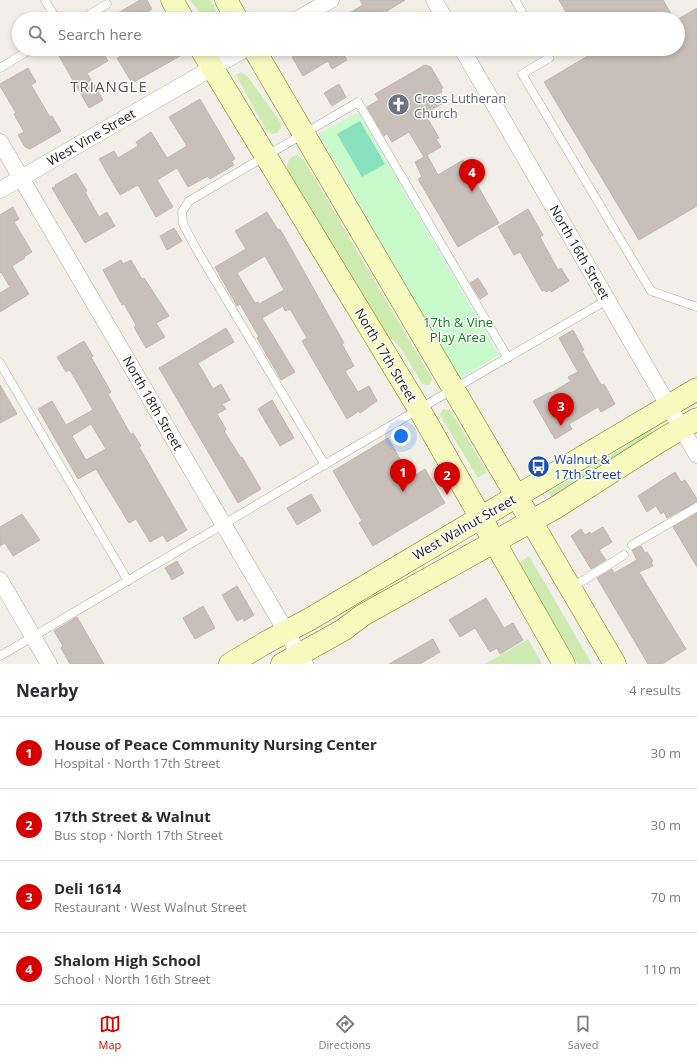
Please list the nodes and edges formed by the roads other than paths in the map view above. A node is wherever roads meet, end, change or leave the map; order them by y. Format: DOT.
graph roads {
  1 [pos="45,0"];
  2 [pos="172,0"];
  3 [pos="226,0"];
  4 [pos="331,0"];
  5 [pos="434,0"];
  6 [pos="516,0"];
  7 [pos="107,4"];
  8 [pos="52,12"];
  9 [pos="94,12"];
  10 [pos="180,12"];
  11 [pos="233,12"];
  12 [pos="310,12"];
  13 [pos="441,12"];
  14 [pos="522,12"];
  15 [pos="20,56"];
  16 [pos="205,56"];
  17 [pos="233,56"];
  18 [pos="258,56"];
  19 [pos="466,56"];
  20 [pos="548,56"];
  21 [pos="0,68"];
  22 [pos="212,68"];
  23 [pos="304,134"];
  24 [pos="0,142"];
  25 [pos="266,156"];
  26 [pos="21,177"];
  27 [pos="0,190"];
  28 [pos="608,300"];
  29 [pos="697,307"];
  30 [pos="508,358"];
  31 [pos="0,364"];
  32 [pos="454,389"];
  33 [pos="697,389"];
  34 [pos="669,406"];
  35 [pos="419,409"];
  36 [pos="689,423"];
  37 [pos="697,455"];
  38 [pos="325,465"];
  39 [pos="517,496"];
  40 [pos="697,507"];
  41 [pos="480,518"];
  42 [pos="531,520"];
  43 [pos="224,524"];
  44 [pos="494,541"];
  45 [pos="632,545"];
  46 [pos="624,555"];
  47 [pos="0,580"];
  48 [pos="128,581"];
  49 [pos="571,589"];
  50 [pos="287,632"];
  51 [pos="33,637"];
  52 [pos="0,656"];
  53 [pos="296,661"];
  54 [pos="49,664"];
  55 [pos="230,664"];
  56 [pos="564,664"];
  57 [pos="614,664"];
  1 -- 8 [label="lane"];
  2 -- 10 [label="main road"];
  3 -- 11 [label="main road"];
  4 -- 12 [label="street"];
  5 -- 13 [label="street"];
  6 -- 14 [label="lane"];
  7 -- 9 [label="lane"];
  15 -- 21 [label="lane"];
  16 -- 22 [label="main road, North 17th Street"];
  17 -- 22 [label="street, West Vine Street"];
  18 -- 23 [label="main road"];
  19 -- 28 [label="street, North 16th Street"];
  20 -- 29 [label="lane"];
  22 -- 25 [label="main road, North 17th Street"];
  22 -- 26 [label="street, West Vine Street"];
  23 -- 25 [label="lane"];
  23 -- 30 [label="lane"];
  23 -- 32 [label="main road"];
  24 -- 26 [label="street, North 18th Street"];
  25 -- 35 [label="main road, North 17th Street"];
  25 -- 38 [label="lane"];
  26 -- 27 [label="street, West Vine Street"];
  26 -- 43 [label="street, North 18th Street"];
  28 -- 30 [label="lane"];
  28 -- 34 [label="street, North 16th Street"];
  30 -- 32 [label="lane"];
  31 -- 48 [label="lane"];
  32 -- 35 [label="lane"];
  32 -- 39 [label="main road"];
  33 -- 34 [label="main road, West Walnut Street"];
  34 -- 36 [label="street, North 16th Street"];
  34 -- 39 [label="main road, West Walnut Street"];
  35 -- 38 [label="lane"];
  35 -- 41 [label="main road, North 17th Street"];
  36 -- 37 [label="street, North 16th Street"];
  36 -- 42 [label="main road, West Walnut Street"];
  38 -- 43 [label="lane"];
  39 -- 41 [label="main road, West Walnut Street"];
  39 -- 42 [label="main road"];
  40 -- 45 [label="lane"];
  41 -- 44 [label="main road, North 17th Street"];
  41 -- 50 [label="main road, West Walnut Street"];
  42 -- 44 [label="main road, West Walnut Street"];
  42 -- 49 [label="main road"];
  43 -- 48 [label="lane"];
  43 -- 50 [label="street, North 18th Street"];
  44 -- 53 [label="main road, West Walnut Street"];
  44 -- 56 [label="main road, North 17th Street"];
  46 -- 49 [label="lane"];
  47 -- 51 [label="street"];
  48 -- 51 [label="lane"];
  49 -- 57 [label="main road"];
  50 -- 53 [label="street, North 18th Street"];
  50 -- 55 [label="main road, West Walnut Street"];
  51 -- 52 [label="lane"];
  51 -- 54 [label="street"];
}
